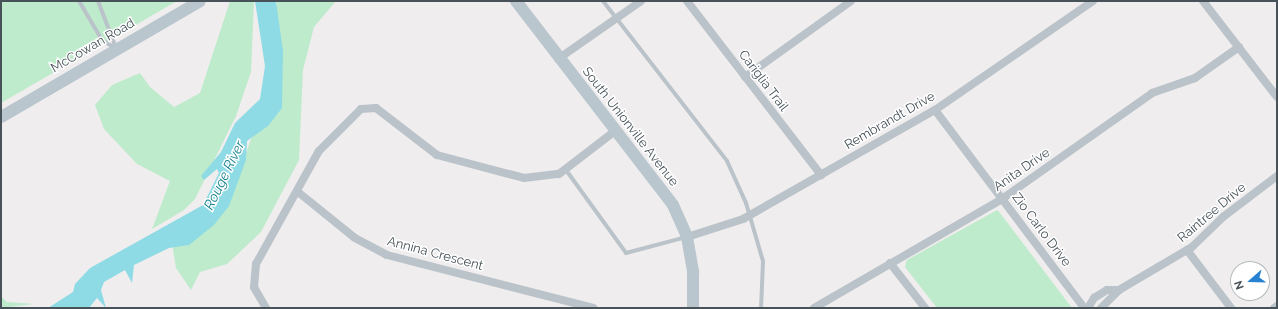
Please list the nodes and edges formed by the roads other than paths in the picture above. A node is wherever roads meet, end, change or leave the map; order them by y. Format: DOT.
graph roads {
  1 [pos="79,1"];
  2 [pos="98,1"];
  3 [pos="200,1"];
  4 [pos="516,1"];
  5 [pos="603,1"];
  6 [pos="641,1"];
  7 [pos="687,1"];
  8 [pos="851,1"];
  9 [pos="1093,1"];
  10 [pos="1203,1"];
  11 [pos="617,18"];
  12 [pos="1238,47"];
  13 [pos="116,49"];
  14 [pos="558,59"];
  15 [pos="745,77"];
  16 [pos="1277,97"];
  17 [pos="935,110"];
  18 [pos="1,117"];
  19 [pos="615,131"];
  20 [pos="566,170"];
  21 [pos="821,175"];
  22 [pos="1277,176"];
  23 [pos="298,192"];
  24 [pos="1002,199"];
  25 [pos="750,216"];
  26 [pos="687,237"];
  27 [pos="1187,250"];
  28 [pos="890,263"];
  29 [pos="1119,290"];
  30 [pos="1277,306"];
  31 [pos="266,308"];
  32 [pos="593,308"];
  33 [pos="693,308"];
  34 [pos="761,308"];
  35 [pos="814,308"];
  36 [pos="925,308"];
  37 [pos="1084,308"];
  38 [pos="1088,308"];
  39 [pos="1101,308"];
  40 [pos="1231,308"];
  41 [pos="1274,308"];
  1 -- 13 [label="lane"];
  2 -- 13 [label="lane"];
  3 -- 13 [label="street, McCowan Road"];
  4 -- 14 [label="street, South Unionville Avenue"];
  5 -- 11 [label="lane"];
  6 -- 11 [label="street"];
  7 -- 15 [label="street, Cariglia Trail"];
  8 -- 15 [label="street"];
  9 -- 17 [label="street, Rembrandt Drive"];
  10 -- 12 [label="street"];
  11 -- 14 [label="street"];
  11 -- 25 [label="lane"];
  12 -- 16 [label="street"];
  12 -- 24 [label="street, Anita Drive"];
  13 -- 18 [label="street, McCowan Road"];
  14 -- 19 [label="street, South Unionville Avenue"];
  15 -- 21 [label="street, Cariglia Trail"];
  17 -- 21 [label="street, Rembrandt Drive"];
  17 -- 24 [label="street, Zio Carlo Drive"];
  19 -- 20 [label="street"];
  19 -- 26 [label="street, South Unionville Avenue"];
  20 -- 23 [label="street"];
  20 -- 26 [label="lane"];
  21 -- 25 [label="street, Rembrandt Drive"];
  22 -- 27 [label="street, Raintree Drive"];
  23 -- 31 [label="street"];
  23 -- 32 [label="street, Annina Crescent"];
  24 -- 28 [label="street, Anita Drive"];
  24 -- 37 [label="street, Zio Carlo Drive"];
  25 -- 26 [label="street, Rembrandt Drive"];
  25 -- 34 [label="lane"];
  26 -- 33 [label="street, South Unionville Avenue"];
  27 -- 29 [label="street, Raintree Drive"];
  27 -- 40 [label="street"];
  28 -- 35 [label="street, Anita Drive"];
  28 -- 36 [label="street"];
  29 -- 38 [label="street, Raintree Drive"];
  29 -- 39 [label="street, Raintree Drive"];
  30 -- 41 [label="street"];
}
